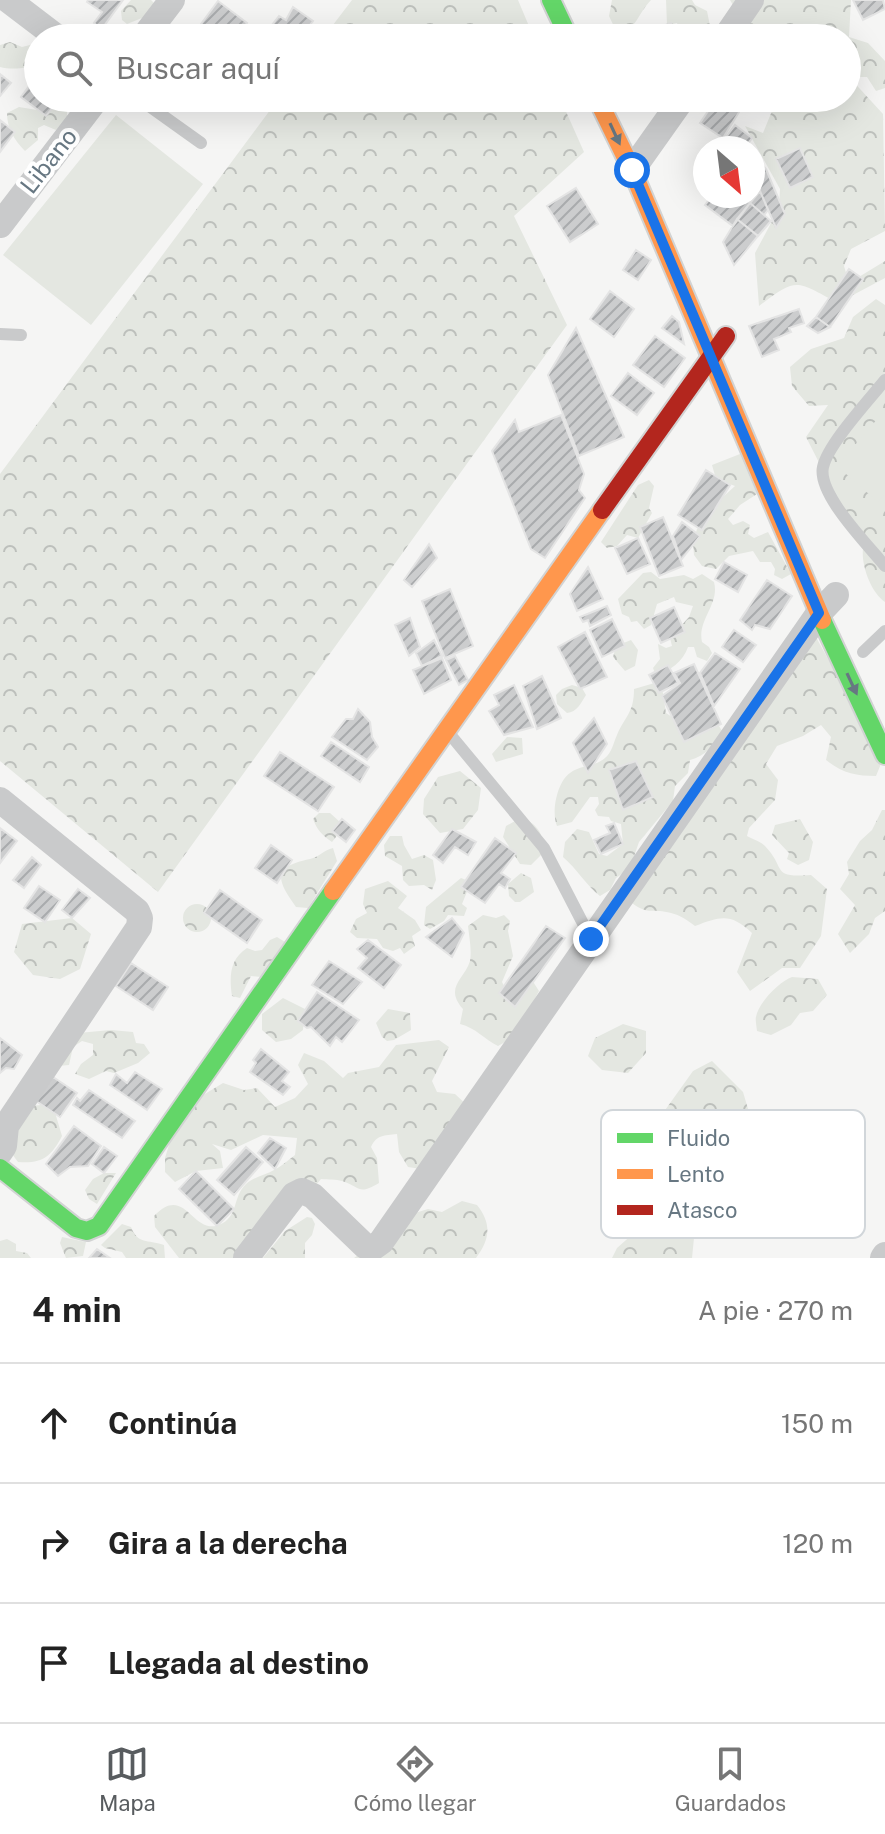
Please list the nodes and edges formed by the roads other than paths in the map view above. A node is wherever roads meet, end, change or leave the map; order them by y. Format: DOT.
graph roads {
  1 [pos="8,0"];
  2 [pos="172,0"];
  3 [pos="551,0"];
  4 [pos="751,0"];
  5 [pos="40,24"];
  6 [pos="154,24"];
  7 [pos="562,24"];
  8 [pos="735,24"];
  9 [pos="86,112"];
  10 [pos="158,112"];
  11 [pos="607,112"];
  12 [pos="674,112"];
  13 [pos="634,124"];
  14 [pos="201,143"];
  15 [pos="644,162"];
  16 [pos="0,225"];
  17 [pos="0,334"];
  18 [pos="21,335"];
  19 [pos="726,336"];
  20 [pos="711,357"];
  21 [pos="885,380"];
  22 [pos="885,566"];
  23 [pos="832,599"];
  24 [pos="885,631"];
  25 [pos="862,651"];
  26 [pos="446,730"];
  27 [pos="885,755"];
  28 [pos="0,800"];
  29 [pos="591,939"];
  30 [pos="0,1152"];
  31 [pos="0,1168"];
  32 [pos="246,1258"];
  1 -- 5 [label="street"];
  2 -- 6 [label="street"];
  3 -- 7 [label="street"];
  4 -- 8 [label="street"];
  9 -- 16 [label="street, Libano"];
  10 -- 14 [label="lane"];
  11 -- 15 [label="street, one-way"];
  12 -- 15 [label="street"];
  13 -- 15 [label="street"];
  15 -- 20 [label="street"];
  17 -- 18 [label="lane"];
  19 -- 20 [label="street"];
  20 -- 23 [label="street"];
  20 -- 26 [label="street"];
  21 -- 22 [label="lane"];
  23 -- 27 [label="street, one-way"];
  23 -- 29 [label="street"];
  24 -- 25 [label="lane"];
  26 -- 29 [label="lane"];
  26 -- 31 [label="street"];
  28 -- 30 [label="street"];
  29 -- 32 [label="street"];
}
